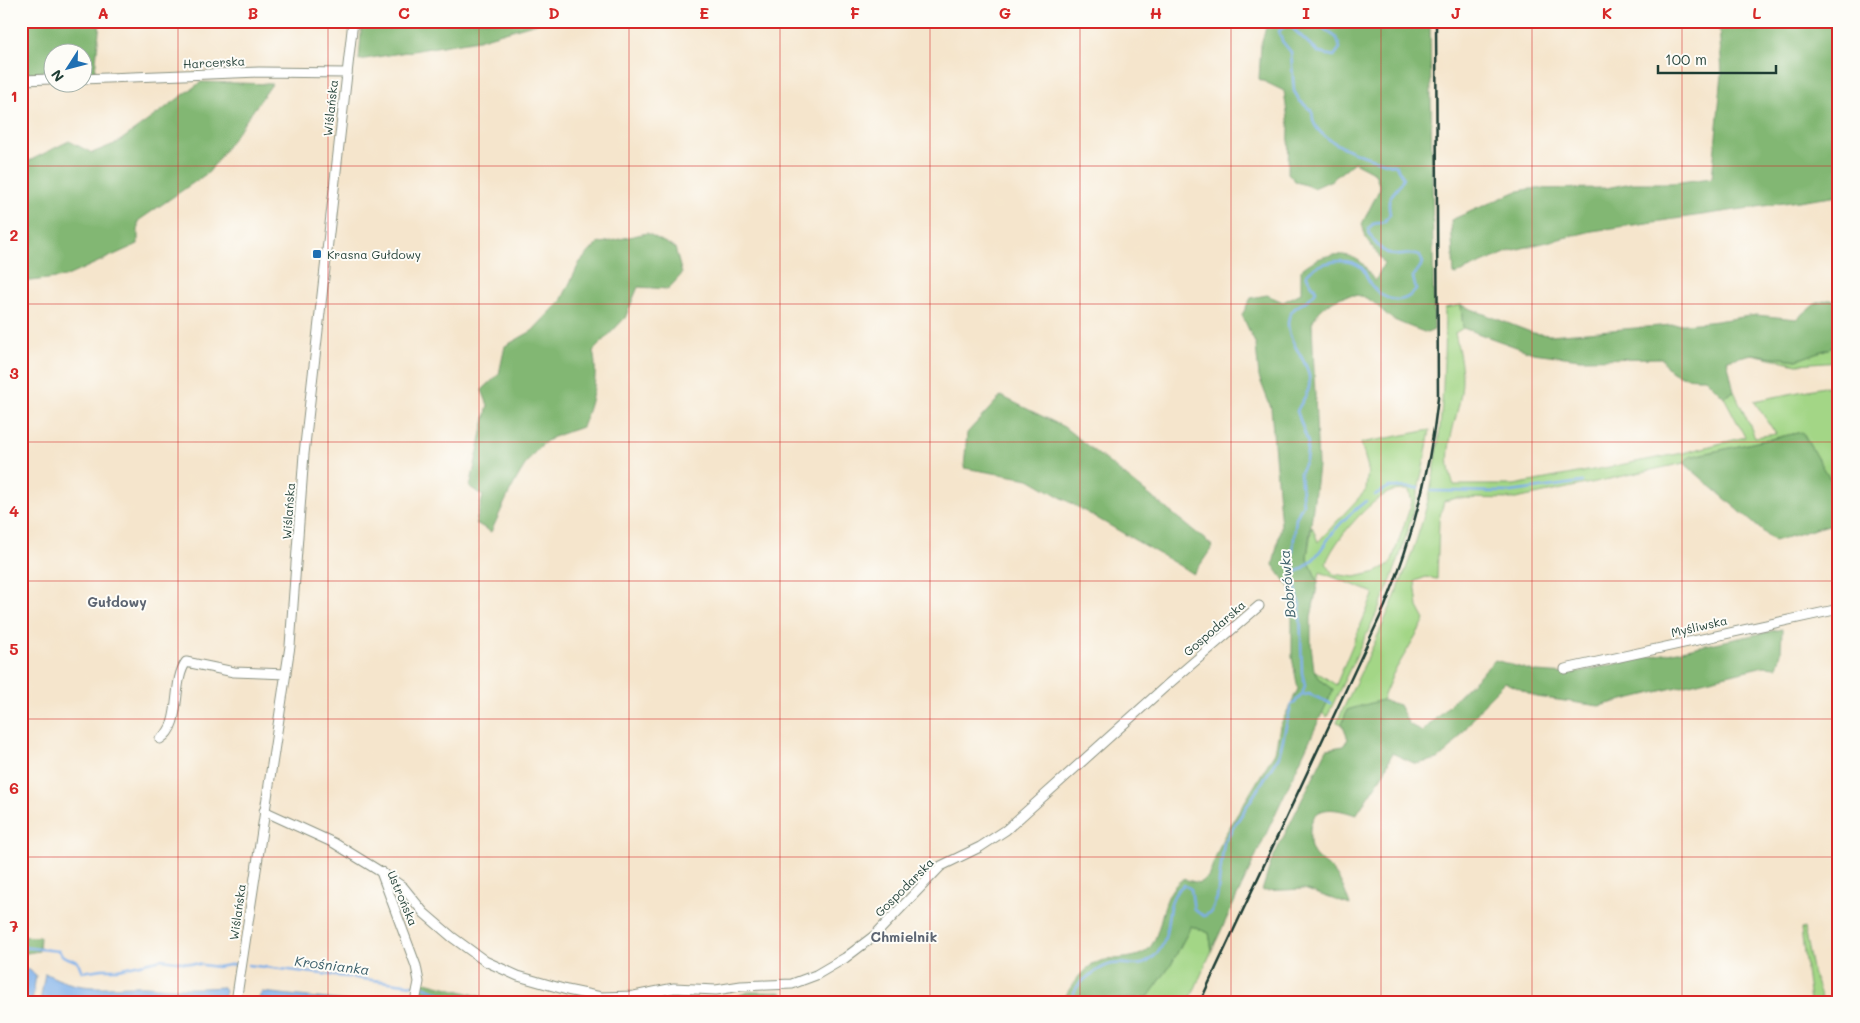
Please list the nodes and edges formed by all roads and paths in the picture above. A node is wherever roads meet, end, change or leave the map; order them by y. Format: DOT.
graph roads {
  1 [pos="353,21"];
  2 [pos="347,73"];
  3 [pos="92,79"];
  4 [pos="21,80"];
  5 [pos="42,80"];
  6 [pos="1259,606"];
  7 [pos="1839,608"];
  8 [pos="1565,669"];
  9 [pos="286,674"];
  10 [pos="160,739"];
  11 [pos="264,811"];
  12 [pos="381,872"];
  13 [pos="236,1002"];
  14 [pos="415,1002"];
  1 -- 2 [label="street, Wiślańska"];
  2 -- 3 [label="street, Harcerska"];
  2 -- 9 [label="street, Wiślańska"];
  4 -- 5 [label="street"];
  6 -- 12 [label="street, Gospodarska"];
  7 -- 8 [label="street, Myśliwska"];
  9 -- 10 [label="street"];
  9 -- 11 [label="street, Wiślańska"];
  11 -- 12 [label="street, Ustrońska"];
  11 -- 13 [label="street, Wiślańska"];
  12 -- 14 [label="street, Ustrońska"];
}
